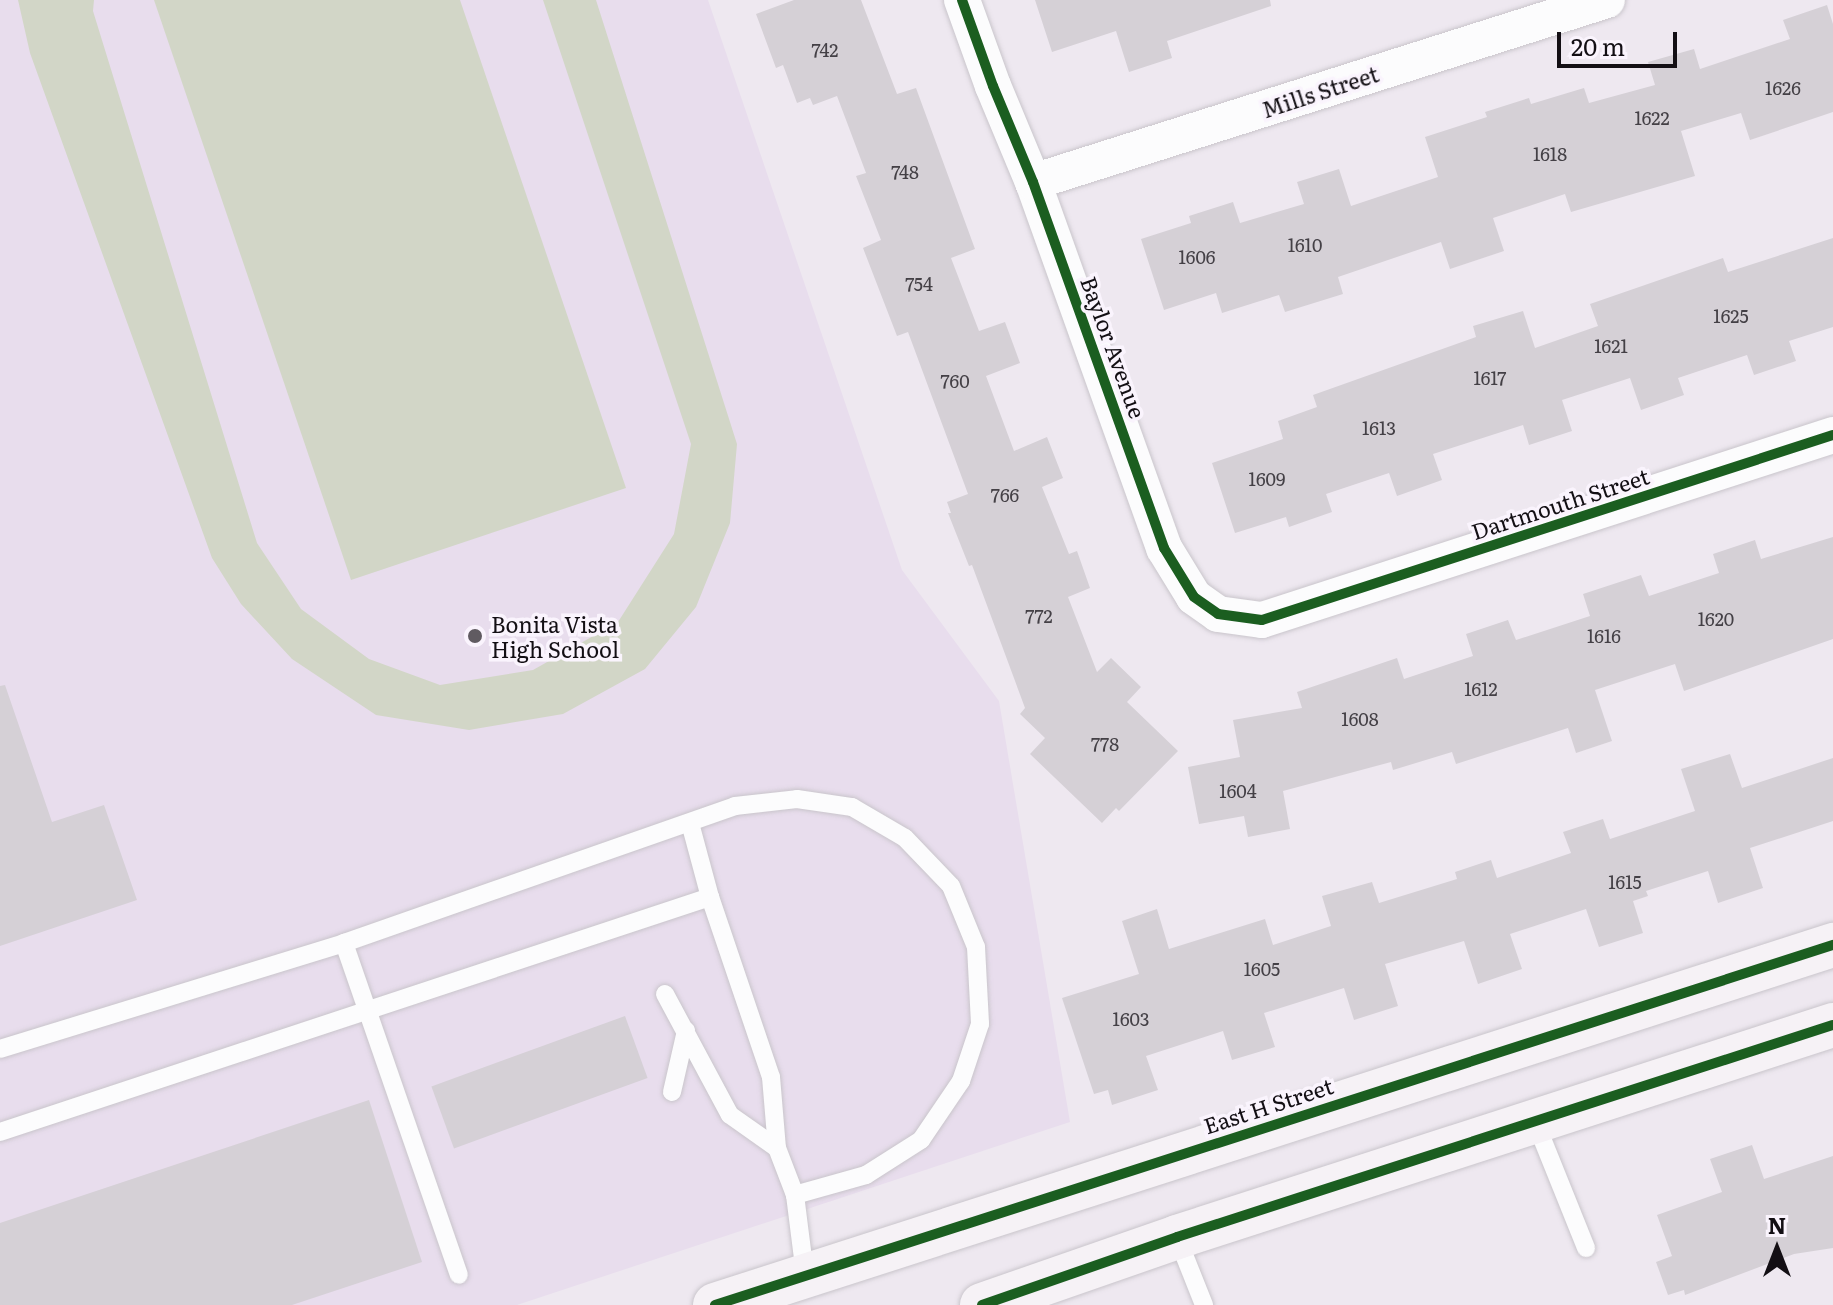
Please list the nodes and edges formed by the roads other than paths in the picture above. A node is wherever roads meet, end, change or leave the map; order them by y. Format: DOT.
graph roads {
  1 [pos="962,0"];
  2 [pos="1607,0"];
  3 [pos="1033,182"];
  4 [pos="1833,435"];
  5 [pos="1300,609"];
  6 [pos="690,823"];
  7 [pos="710,897"];
  8 [pos="344,943"];
  9 [pos="1833,945"];
  10 [pos="665,994"];
  11 [pos="368,1011"];
  12 [pos="1833,1025"];
  13 [pos="686,1031"];
  14 [pos="0,1049"];
  15 [pos="672,1092"];
  16 [pos="1535,1120"];
  17 [pos="0,1132"];
  18 [pos="777,1148"];
  19 [pos="795,1195"];
  20 [pos="1177,1237"];
  21 [pos="1586,1248"];
  22 [pos="459,1275"];
  23 [pos="810,1290"];
  24 [pos="715,1305"];
  25 [pos="982,1305"];
  26 [pos="1204,1305"];
  1 -- 3 [label="street, Baylor Avenue"];
  2 -- 3 [label="street, Mills Street"];
  3 -- 5 [label="street, Baylor Avenue"];
  4 -- 5 [label="street, Dartmouth Street"];
  6 -- 7 [label="lane"];
  6 -- 8 [label="lane"];
  6 -- 19 [label="lane"];
  7 -- 11 [label="lane"];
  7 -- 18 [label="lane"];
  8 -- 11 [label="lane"];
  8 -- 14 [label="lane"];
  9 -- 23 [label="main road, East H Street"];
  10 -- 13 [label="lane"];
  11 -- 17 [label="lane"];
  11 -- 22 [label="lane"];
  12 -- 16 [label="main road"];
  13 -- 15 [label="lane"];
  13 -- 18 [label="lane"];
  16 -- 20 [label="main road"];
  16 -- 21 [label="lane"];
  18 -- 19 [label="lane"];
  19 -- 23 [label="lane"];
  20 -- 25 [label="main road"];
  20 -- 26 [label="lane"];
  23 -- 24 [label="main road, East H Street"];
}
